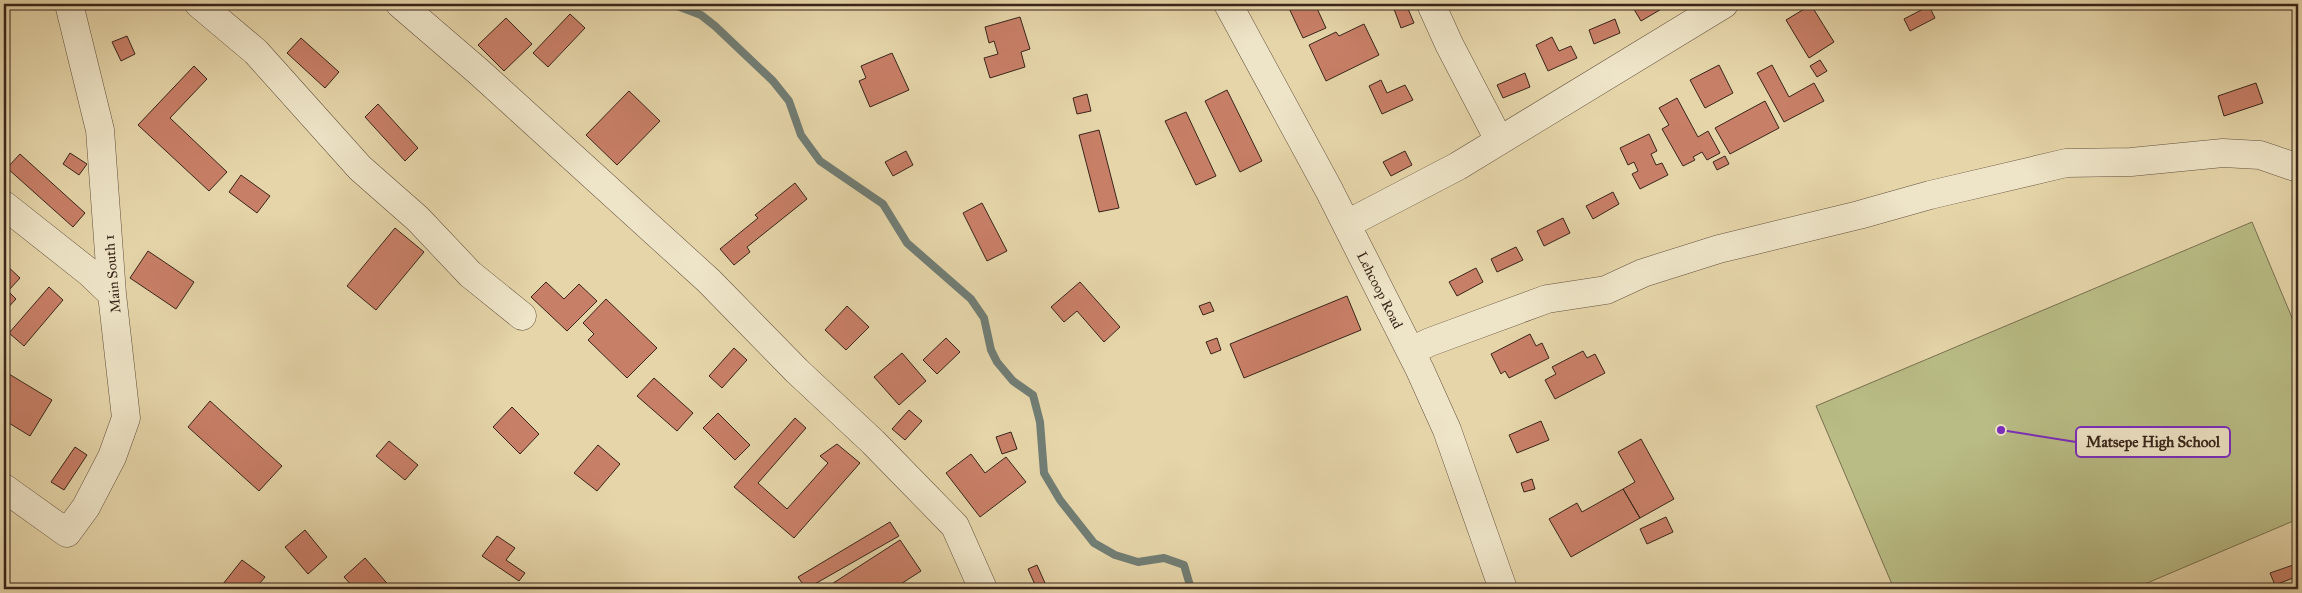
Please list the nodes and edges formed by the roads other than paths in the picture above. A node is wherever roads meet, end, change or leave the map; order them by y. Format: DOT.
graph roads {
  1 [pos="70,4"];
  2 [pos="199,4"];
  3 [pos="400,4"];
  4 [pos="1228,4"];
  5 [pos="1431,4"];
  6 [pos="1724,4"];
  7 [pos="1499,140"];
  8 [pos="2298,168"];
  9 [pos="4,205"];
  10 [pos="1347,224"];
  11 [pos="112,294"];
  12 [pos="522,316"];
  13 [pos="1411,351"];
  14 [pos="4,488"];
  15 [pos="983,589"];
  16 [pos="1503,589"];
  1 -- 11 [label="street, Main South 1"];
  2 -- 12 [label="street"];
  3 -- 15 [label="street"];
  4 -- 10 [label="street, Lehcoop Road"];
  5 -- 7 [label="street"];
  6 -- 7 [label="street"];
  7 -- 10 [label="street"];
  8 -- 13 [label="street"];
  9 -- 11 [label="street"];
  10 -- 13 [label="street, Lehcoop Road"];
  11 -- 14 [label="street, Main South 1"];
  13 -- 16 [label="street, Lehcoop Road"];
}
